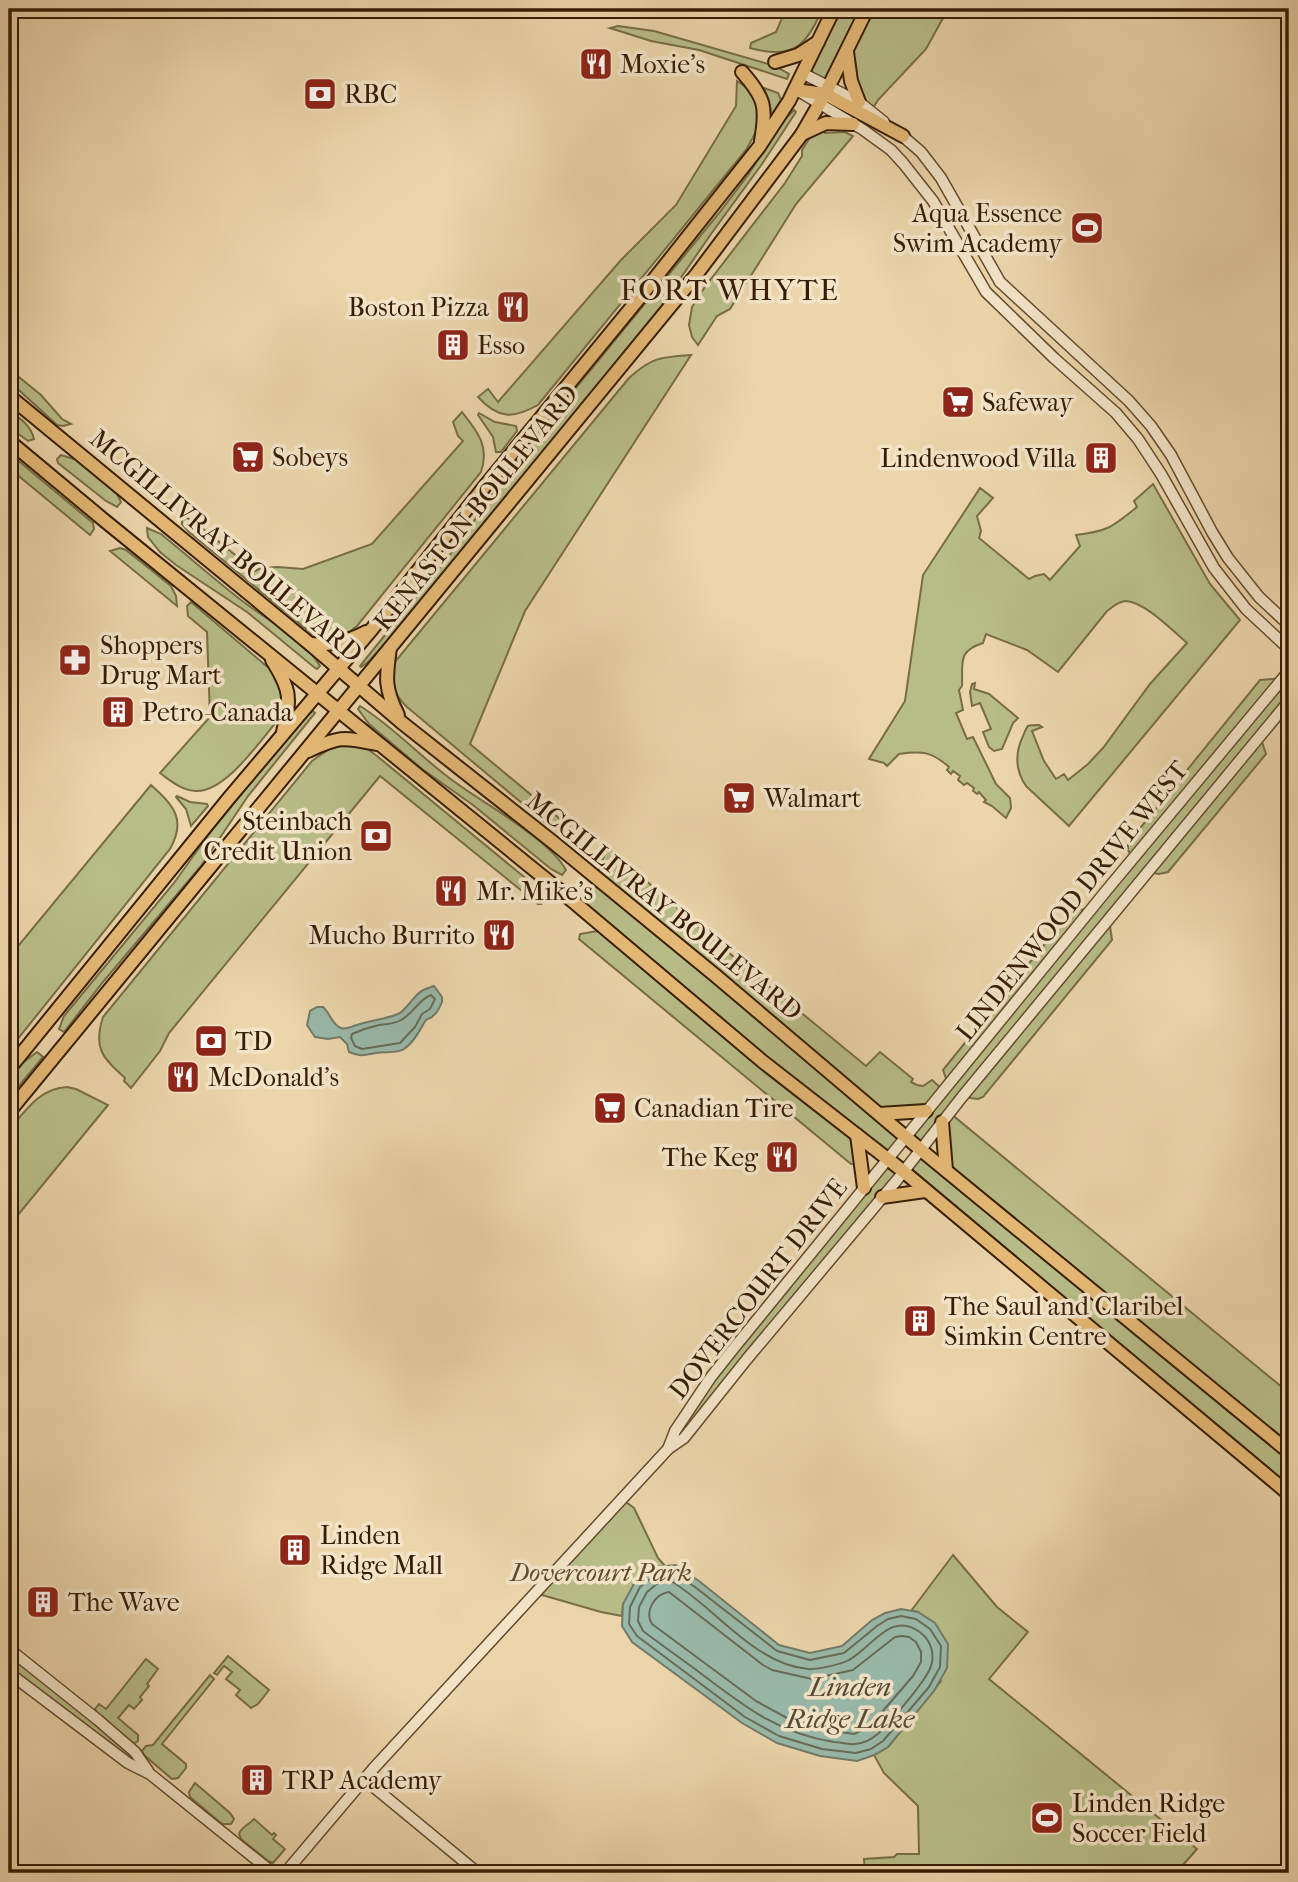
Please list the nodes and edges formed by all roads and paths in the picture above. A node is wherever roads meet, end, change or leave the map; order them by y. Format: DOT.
graph roads {
  1 [pos="834,9"];
  2 [pos="867,9"];
  3 [pos="819,42"];
  4 [pos="847,51"];
  5 [pos="775,62"];
  6 [pos="742,72"];
  7 [pos="804,74"];
  8 [pos="795,90"];
  9 [pos="825,95"];
  10 [pos="859,102"];
  11 [pos="853,124"];
  12 [pos="802,134"];
  13 [pos="903,136"];
  14 [pos="759,148"];
  15 [pos="9,396"];
  16 [pos="9,441"];
  17 [pos="1289,625"];
  18 [pos="372,629"];
  19 [pos="310,644"];
  20 [pos="390,647"];
  21 [pos="1289,649"];
  22 [pos="267,651"];
  23 [pos="339,669"];
  24 [pos="1289,671"];
  25 [pos="359,685"];
  26 [pos="318,694"];
  27 [pos="1289,701"];
  28 [pos="338,710"];
  29 [pos="401,722"];
  30 [pos="283,733"];
  31 [pos="380,745"];
  32 [pos="304,753"];
  33 [pos="9,1069"];
  34 [pos="926,1111"];
  35 [pos="9,1112"];
  36 [pos="879,1114"];
  37 [pos="942,1122"];
  38 [pos="857,1135"];
  39 [pos="906,1136"];
  40 [pos="921,1150"];
  41 [pos="888,1159"];
  42 [pos="946,1170"];
  43 [pos="903,1171"];
  44 [pos="864,1188"];
  45 [pos="925,1191"];
  46 [pos="882,1197"];
  47 [pos="668,1449"];
  48 [pos="1289,1452"];
  49 [pos="1289,1494"];
  50 [pos="9,1649"];
  51 [pos="9,1673"];
  52 [pos="150,1774"];
  53 [pos="364,1779"];
  54 [pos="273,1873"];
  55 [pos="285,1873"];
  56 [pos="478,1873"];
  1 -- 3 [label="main road, KENASTON BOULEVARD"];
  2 -- 4 [label="main road, KENASTON BOULEVARD"];
  3 -- 5 [label="main road"];
  3 -- 7 [label="main road, KENASTON BOULEVARD"];
  4 -- 9 [label="main road, KENASTON BOULEVARD"];
  4 -- 10 [label="main road"];
  6 -- 14 [label="main road"];
  7 -- 8 [label="main road, KENASTON BOULEVARD"];
  7 -- 9 [label="street"];
  8 -- 9 [label="main road"];
  8 -- 14 [label="main road, KENASTON BOULEVARD"];
  9 -- 10 [label="street"];
  9 -- 11 [label="street"];
  9 -- 12 [label="main road, KENASTON BOULEVARD"];
  9 -- 13 [label="main road"];
  10 -- 13 [label="street"];
  11 -- 12 [label="main road"];
  11 -- 21 [label="street"];
  12 -- 20 [label="main road, KENASTON BOULEVARD"];
  13 -- 17 [label="street"];
  14 -- 18 [label="main road, KENASTON BOULEVARD"];
  15 -- 19 [label="main road, MCGILLIVRAY BOULEVARD"];
  16 -- 22 [label="main road, MCGILLIVRAY BOULEVARD"];
  18 -- 19 [label="main road"];
  18 -- 23 [label="main road, KENASTON BOULEVARD"];
  19 -- 23 [label="main road, MCGILLIVRAY BOULEVARD"];
  20 -- 25 [label="main road, KENASTON BOULEVARD"];
  20 -- 29 [label="main road"];
  22 -- 26 [label="main road, MCGILLIVRAY BOULEVARD"];
  22 -- 30 [label="main road"];
  23 -- 25 [label="main road, MCGILLIVRAY BOULEVARD"];
  23 -- 26 [label="main road, KENASTON BOULEVARD"];
  24 -- 34 [label="street, LINDENWOOD DRIVE WEST"];
  25 -- 28 [label="main road, KENASTON BOULEVARD"];
  25 -- 29 [label="main road, MCGILLIVRAY BOULEVARD"];
  26 -- 28 [label="main road, MCGILLIVRAY BOULEVARD"];
  26 -- 30 [label="main road, KENASTON BOULEVARD"];
  27 -- 37 [label="street, LINDENWOOD DRIVE WEST"];
  28 -- 31 [label="main road, MCGILLIVRAY BOULEVARD"];
  28 -- 32 [label="main road, KENASTON BOULEVARD"];
  29 -- 36 [label="main road, MCGILLIVRAY BOULEVARD"];
  30 -- 33 [label="main road, KENASTON BOULEVARD"];
  31 -- 32 [label="main road"];
  31 -- 38 [label="main road, MCGILLIVRAY BOULEVARD"];
  32 -- 35 [label="main road, KENASTON BOULEVARD"];
  34 -- 36 [label="main road"];
  34 -- 39 [label="street, LINDENWOOD DRIVE WEST"];
  36 -- 39 [label="main road, MCGILLIVRAY BOULEVARD"];
  37 -- 40 [label="street, LINDENWOOD DRIVE WEST"];
  37 -- 42 [label="main road"];
  38 -- 41 [label="main road, MCGILLIVRAY BOULEVARD"];
  38 -- 44 [label="main road"];
  39 -- 40 [label="main road, MCGILLIVRAY BOULEVARD"];
  39 -- 41 [label="street, LINDENWOOD DRIVE WEST"];
  40 -- 42 [label="main road, MCGILLIVRAY BOULEVARD"];
  40 -- 43 [label="street, LINDENWOOD DRIVE WEST"];
  41 -- 43 [label="main road, MCGILLIVRAY BOULEVARD"];
  41 -- 44 [label="street, DOVERCOURT DRIVE"];
  42 -- 48 [label="main road, MCGILLIVRAY BOULEVARD"];
  43 -- 45 [label="main road, MCGILLIVRAY BOULEVARD"];
  43 -- 46 [label="street, DOVERCOURT DRIVE"];
  44 -- 47 [label="street, DOVERCOURT DRIVE"];
  45 -- 46 [label="main road"];
  45 -- 49 [label="main road, MCGILLIVRAY BOULEVARD"];
  46 -- 47 [label="street, DOVERCOURT DRIVE"];
  47 -- 53 [label="street, DOVERCOURT DRIVE"];
  50 -- 52 [label="street"];
  51 -- 52 [label="street"];
  52 -- 54 [label="street"];
  53 -- 55 [label="street, DOVERCOURT DRIVE"];
  53 -- 56 [label="street"];
}
